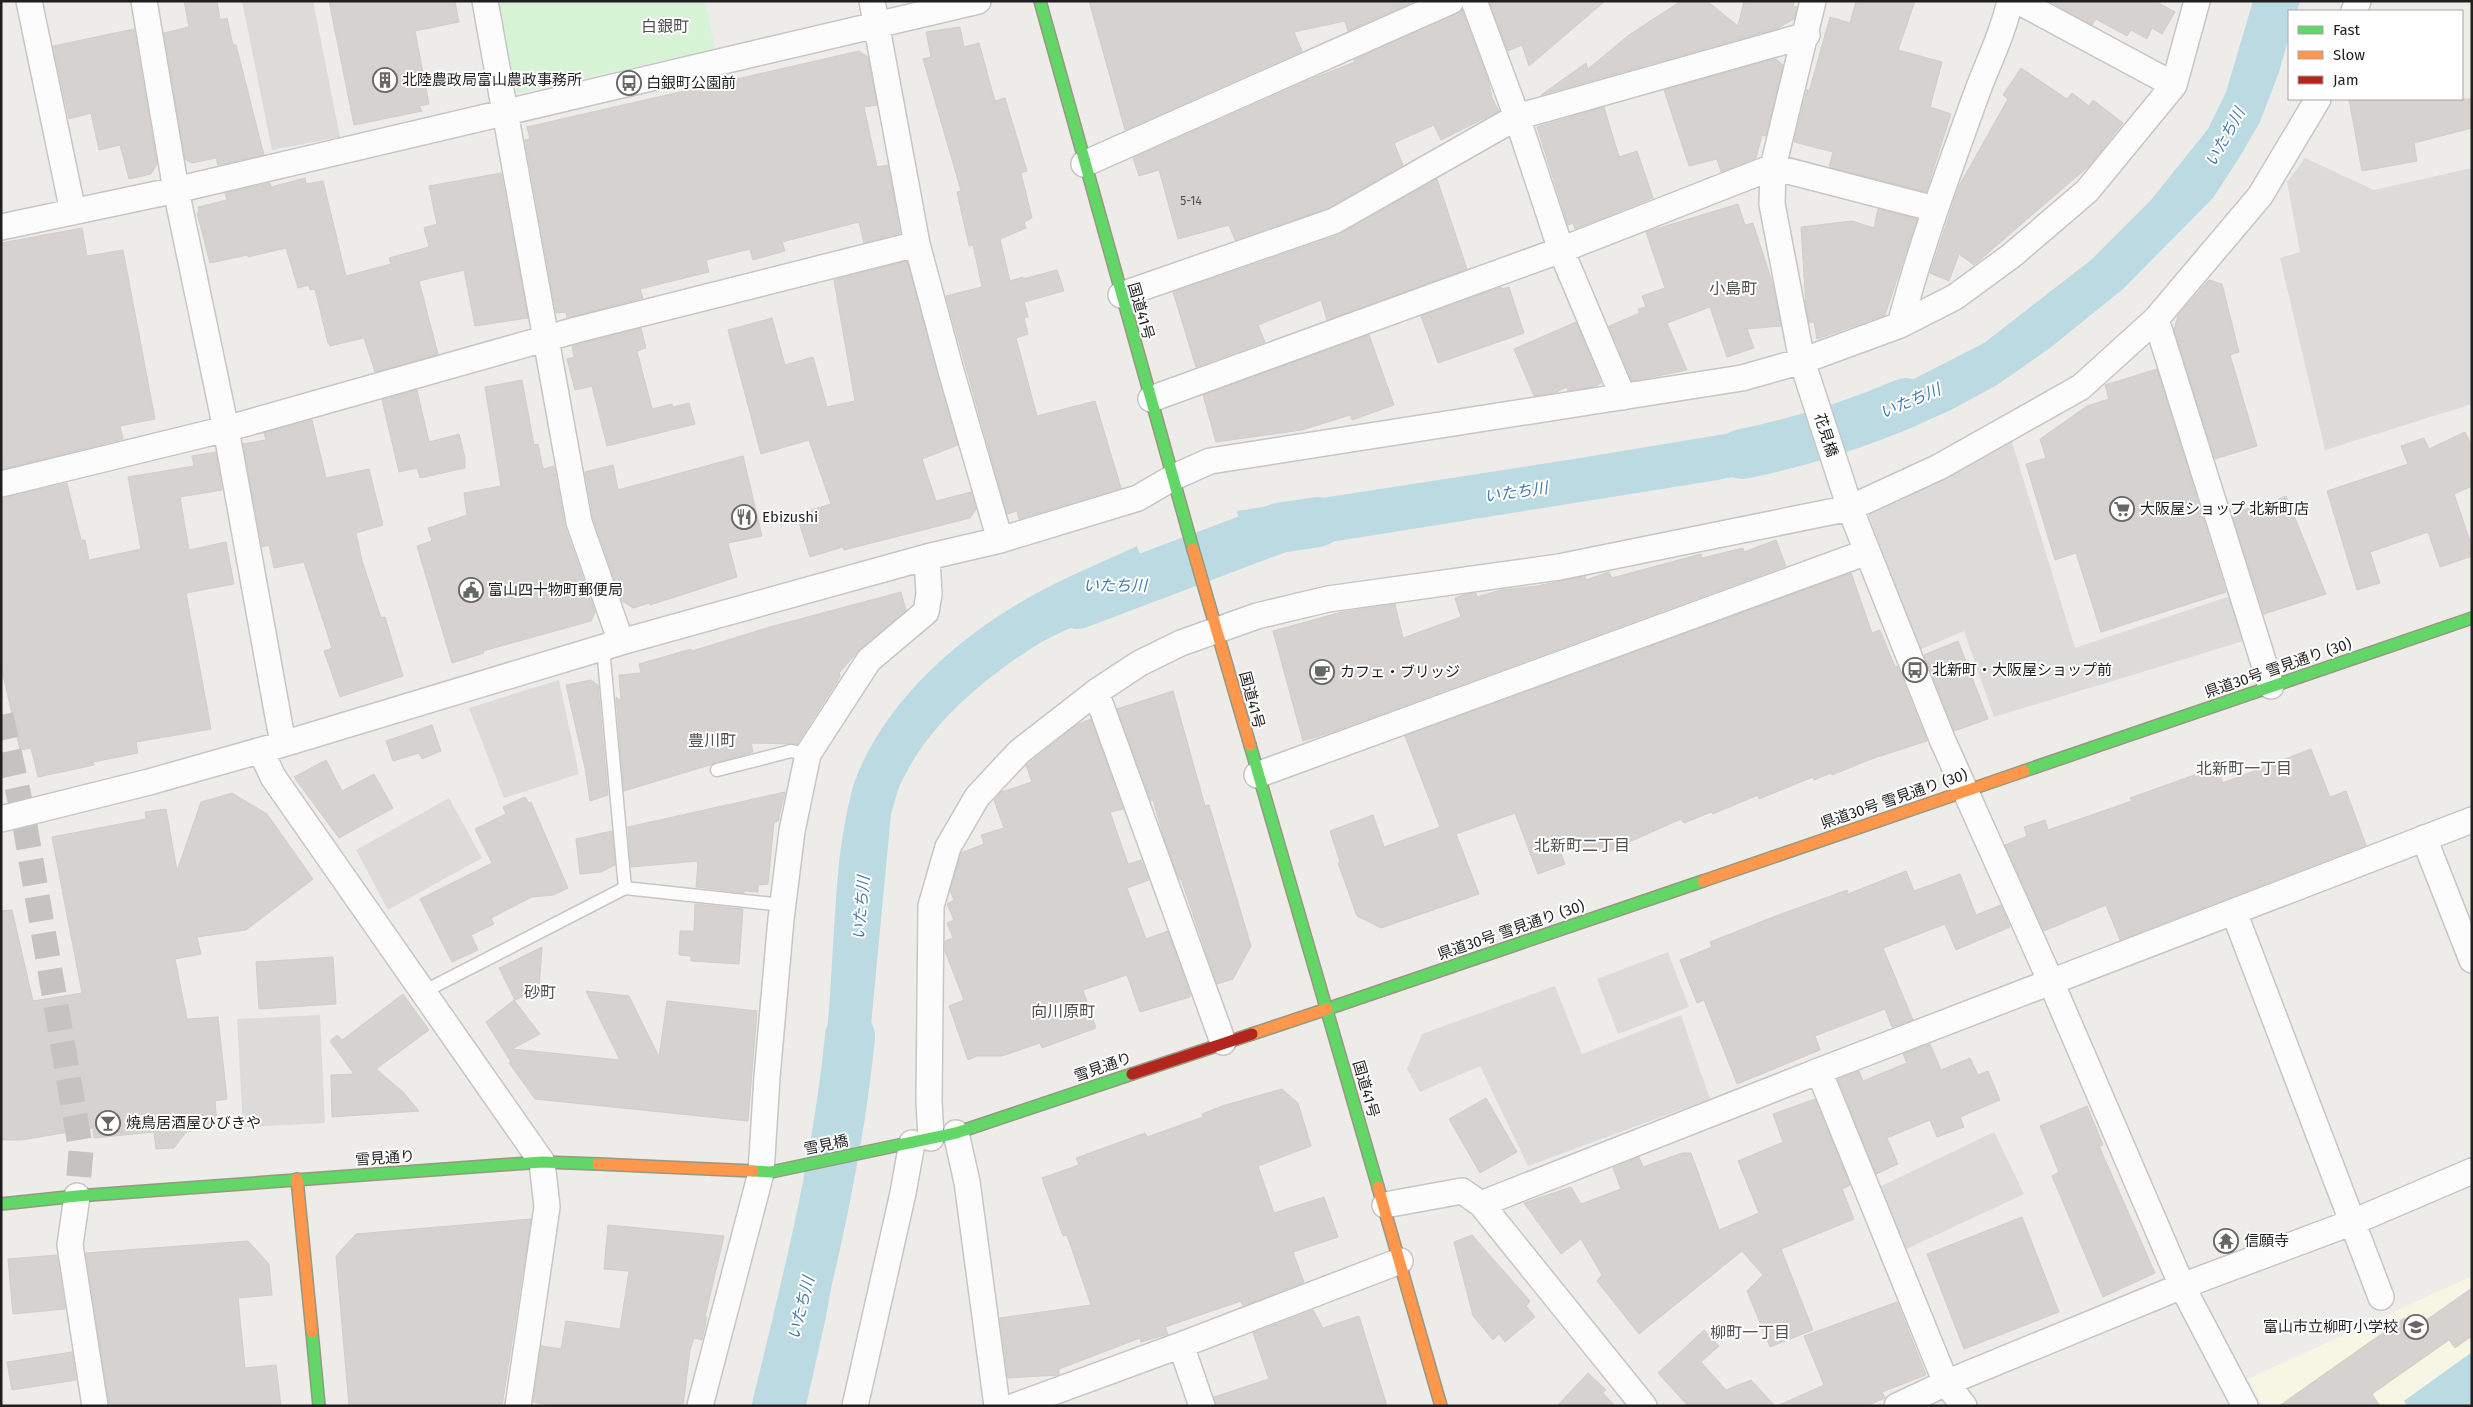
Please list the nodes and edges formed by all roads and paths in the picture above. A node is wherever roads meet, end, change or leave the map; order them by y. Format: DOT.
graph roads {
  1 [pos="29,1"];
  2 [pos="144,1"];
  3 [pos="486,1"];
  4 [pos="872,1"];
  5 [pos="978,1"];
  6 [pos="1040,1"];
  7 [pos="1452,1"];
  8 [pos="1474,1"];
  9 [pos="1813,1"];
  10 [pos="2010,1"];
  11 [pos="2018,1"];
  12 [pos="2197,1"];
  13 [pos="877,26"];
  14 [pos="1806,35"];
  15 [pos="2174,85"];
  16 [pos="2317,100"];
  17 [pos="505,111"];
  18 [pos="1517,117"];
  19 [pos="1084,164"];
  20 [pos="1773,167"];
  21 [pos="176,190"];
  22 [pos="1935,209"];
  23 [pos="73,212"];
  24 [pos="1,227"];
  25 [pos="917,244"];
  26 [pos="1561,250"];
  27 [pos="1121,295"];
  28 [pos="2156,320"];
  29 [pos="1900,325"];
  30 [pos="546,339"];
  31 [pos="1802,361"];
  32 [pos="1623,397"];
  33 [pos="1151,399"];
  34 [pos="226,429"];
  35 [pos="1174,477"];
  36 [pos="1,484"];
  37 [pos="1850,508"];
  38 [pos="1000,540"];
  39 [pos="1867,552"];
  40 [pos="927,557"];
  41 [pos="2472,618"];
  42 [pos="1215,622"];
  43 [pos="612,645"];
  44 [pos="2271,686"];
  45 [pos="1096,692"];
  46 [pos="272,748"];
  47 [pos="808,754"];
  48 [pos="717,770"];
  49 [pos="1257,775"];
  50 [pos="1966,790"];
  51 [pos="1,819"];
  52 [pos="2472,820"];
  53 [pos="2424,838"];
  54 [pos="625,888"];
  55 [pos="783,905"];
  56 [pos="2234,912"];
  57 [pos="2472,960"];
  58 [pos="2051,982"];
  59 [pos="423,992"];
  60 [pos="1327,1009"];
  61 [pos="1223,1042"];
  62 [pos="1819,1071"];
  63 [pos="956,1133"];
  64 [pos="910,1143"];
  65 [pos="542,1162"];
  66 [pos="2472,1171"];
  67 [pos="766,1172"];
  68 [pos="297,1179"];
  69 [pos="77,1196"];
  70 [pos="1,1204"];
  71 [pos="1481,1204"];
  72 [pos="1385,1205"];
  73 [pos="2352,1222"];
  74 [pos="1400,1261"];
  75 [pos="2182,1286"];
  76 [pos="2381,1297"];
  77 [pos="1181,1345"];
  78 [pos="1946,1383"];
  79 [pos="95,1406"];
  80 [pos="319,1406"];
  81 [pos="518,1406"];
  82 [pos="700,1406"];
  83 [pos="855,1406"];
  84 [pos="997,1406"];
  85 [pos="1015,1406"];
  86 [pos="1202,1406"];
  87 [pos="1441,1406"];
  88 [pos="1644,1406"];
  89 [pos="1897,1406"];
  90 [pos="1964,1406"];
  91 [pos="2245,1406"];
  1 -- 23 [label="street"];
  2 -- 21 [label="street"];
  3 -- 17 [label="street"];
  4 -- 13 [label="street"];
  5 -- 13 [label="street"];
  6 -- 19 [label="main road, 国道41号"];
  7 -- 19 [label="street"];
  8 -- 18 [label="street"];
  9 -- 14 [label="street, 花見橋"];
  10 -- 22 [label="street"];
  11 -- 15 [label="street"];
  12 -- 15 [label="street"];
  13 -- 17 [label="street"];
  13 -- 25 [label="street"];
  14 -- 18 [label="street"];
  14 -- 20 [label="street, 花見橋"];
  15 -- 29 [label="street"];
  16 -- 28 [label="street"];
  17 -- 21 [label="street"];
  17 -- 30 [label="street"];
  18 -- 26 [label="street"];
  18 -- 27 [label="street"];
  19 -- 27 [label="main road, 国道41号"];
  20 -- 22 [label="street"];
  20 -- 26 [label="street"];
  20 -- 31 [label="street, 花見橋"];
  21 -- 23 [label="street"];
  21 -- 34 [label="street"];
  22 -- 29 [label="street"];
  23 -- 24 [label="street"];
  25 -- 30 [label="street"];
  25 -- 38 [label="street"];
  26 -- 32 [label="street"];
  26 -- 33 [label="street"];
  27 -- 33 [label="main road, 国道41号"];
  28 -- 37 [label="street"];
  28 -- 44 [label="street"];
  29 -- 31 [label="street"];
  30 -- 34 [label="street"];
  30 -- 43 [label="street"];
  31 -- 32 [label="street"];
  31 -- 37 [label="street, 花見橋"];
  32 -- 35 [label="street"];
  33 -- 35 [label="main road, 国道41号"];
  34 -- 36 [label="street"];
  34 -- 46 [label="street"];
  35 -- 38 [label="street"];
  35 -- 42 [label="main road, 国道41号"];
  37 -- 39 [label="street, 花見橋"];
  37 -- 42 [label="street"];
  38 -- 40 [label="street"];
  39 -- 49 [label="street"];
  39 -- 50 [label="street, 花見橋"];
  40 -- 43 [label="street"];
  40 -- 47 [label="street"];
  41 -- 44 [label="main road, 県道30号 雪見通り (30)"];
  42 -- 45 [label="street"];
  42 -- 49 [label="main road, 国道41号"];
  43 -- 46 [label="street"];
  43 -- 54 [label="lane"];
  44 -- 50 [label="main road, 県道30号 雪見通り (30)"];
  45 -- 61 [label="street"];
  45 -- 64 [label="street"];
  46 -- 51 [label="street"];
  46 -- 59 [label="street"];
  47 -- 48 [label="lane"];
  47 -- 55 [label="street"];
  49 -- 60 [label="main road, 国道41号"];
  50 -- 58 [label="street, 花見橋"];
  50 -- 60 [label="main road, 県道30号 雪見通り (30)"];
  52 -- 53 [label="street"];
  53 -- 56 [label="street"];
  53 -- 57 [label="street"];
  54 -- 55 [label="lane"];
  54 -- 59 [label="lane"];
  55 -- 67 [label="street"];
  56 -- 58 [label="street"];
  56 -- 73 [label="street"];
  58 -- 62 [label="street"];
  58 -- 75 [label="street, 花見橋"];
  59 -- 65 [label="street"];
  60 -- 61 [label="main road, 雪見通り"];
  60 -- 72 [label="main road, 国道41号"];
  61 -- 63 [label="main road, 雪見通り"];
  62 -- 71 [label="street"];
  62 -- 78 [label="street"];
  63 -- 64 [label="main road, 雪見通り"];
  63 -- 84 [label="street"];
  64 -- 67 [label="main road, 雪見橋"];
  64 -- 83 [label="street"];
  65 -- 67 [label="main road, 雪見通り"];
  65 -- 68 [label="main road, 雪見通り"];
  65 -- 81 [label="street"];
  66 -- 73 [label="street"];
  67 -- 82 [label="street"];
  68 -- 69 [label="main road, 雪見通り"];
  68 -- 80 [label="main road"];
  69 -- 70 [label="main road, 雪見通り"];
  69 -- 79 [label="street"];
  71 -- 72 [label="street"];
  71 -- 88 [label="street"];
  72 -- 74 [label="main road, 国道41号"];
  73 -- 75 [label="street"];
  73 -- 76 [label="street"];
  74 -- 77 [label="street"];
  74 -- 87 [label="main road, 国道41号"];
  75 -- 78 [label="street"];
  75 -- 91 [label="street, 花見橋"];
  77 -- 85 [label="street"];
  77 -- 86 [label="street"];
  78 -- 89 [label="street"];
  78 -- 90 [label="street"];
}
